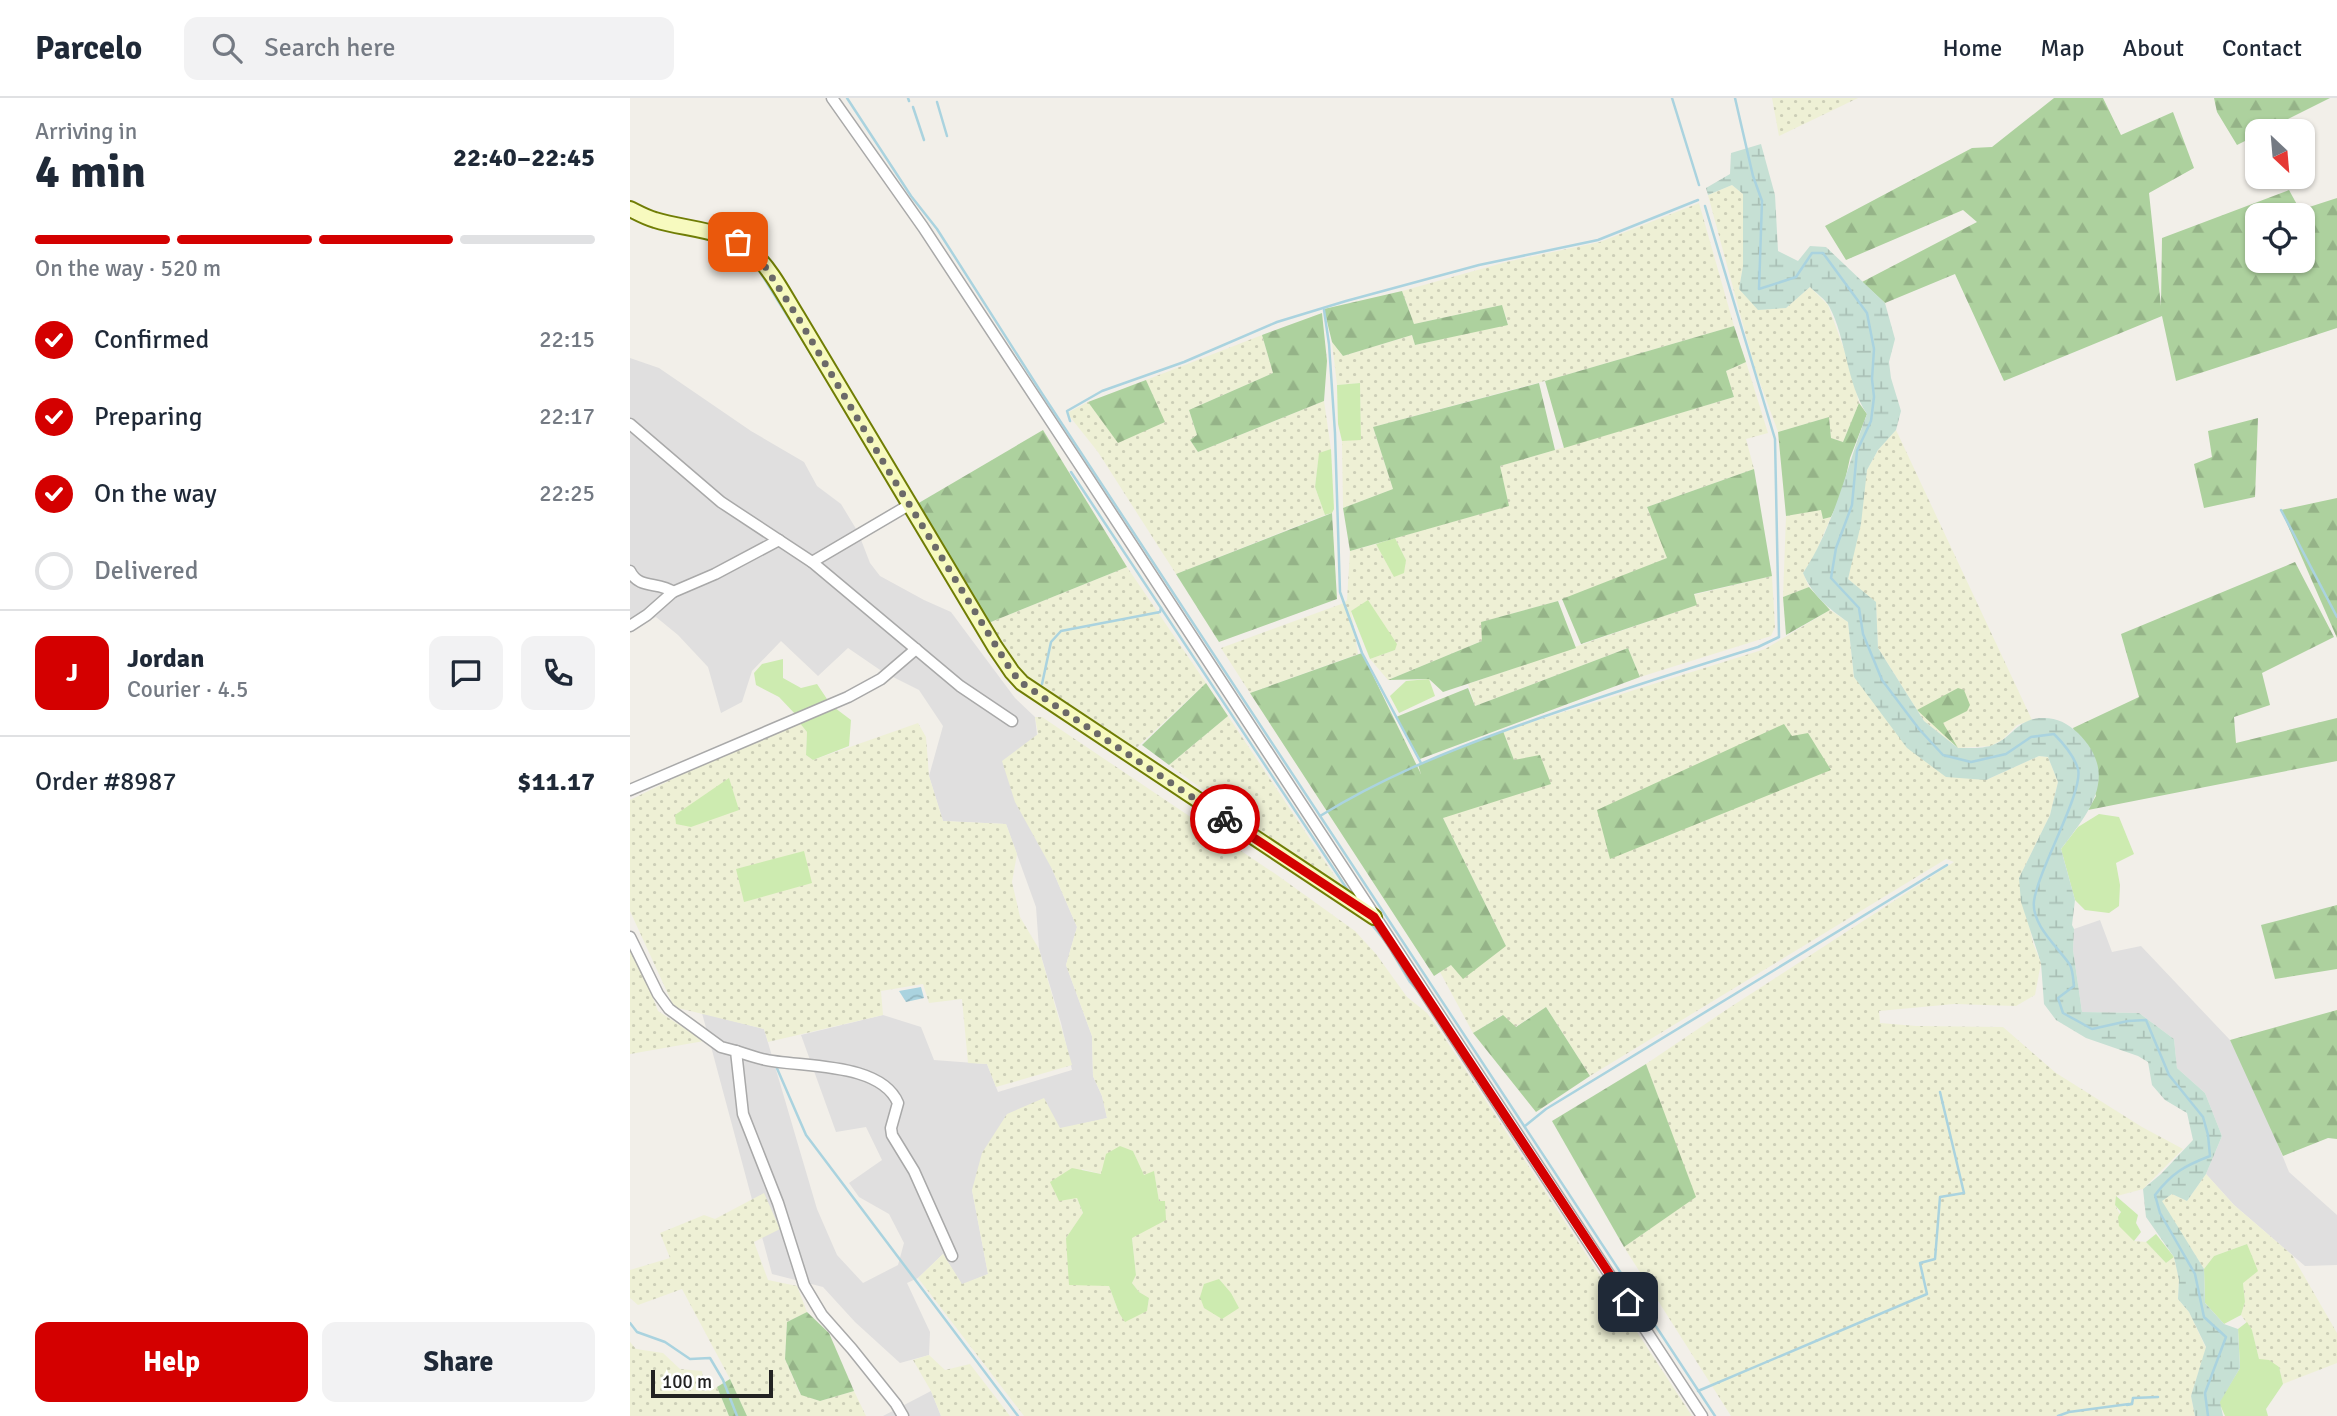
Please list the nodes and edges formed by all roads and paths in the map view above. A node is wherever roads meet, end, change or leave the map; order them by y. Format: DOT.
graph roads {
  1 [pos="832,98"];
  2 [pos="630,209"];
  3 [pos="630,424"];
  4 [pos="909,505"];
  5 [pos="779,540"];
  6 [pos="812,562"];
  7 [pos="630,571"];
  8 [pos="673,592"];
  9 [pos="630,626"];
  10 [pos="916,649"];
  11 [pos="1012,721"];
  12 [pos="630,790"];
  13 [pos="1374,917"];
  14 [pos="630,937"];
  15 [pos="736,1051"];
  16 [pos="952,1256"];
  17 [pos="903,1416"];
  18 [pos="1702,1416"];
  1 -- 13 [label="street"];
  2 -- 4 [label="street"];
  3 -- 5 [label="street"];
  4 -- 6 [label="street"];
  4 -- 13 [label="street"];
  5 -- 6 [label="street"];
  5 -- 8 [label="street"];
  6 -- 10 [label="street"];
  7 -- 8 [label="street"];
  8 -- 9 [label="street"];
  10 -- 11 [label="street"];
  10 -- 12 [label="street"];
  13 -- 18 [label="street"];
  14 -- 15 [label="street"];
  15 -- 16 [label="street"];
  15 -- 17 [label="street"];
}
